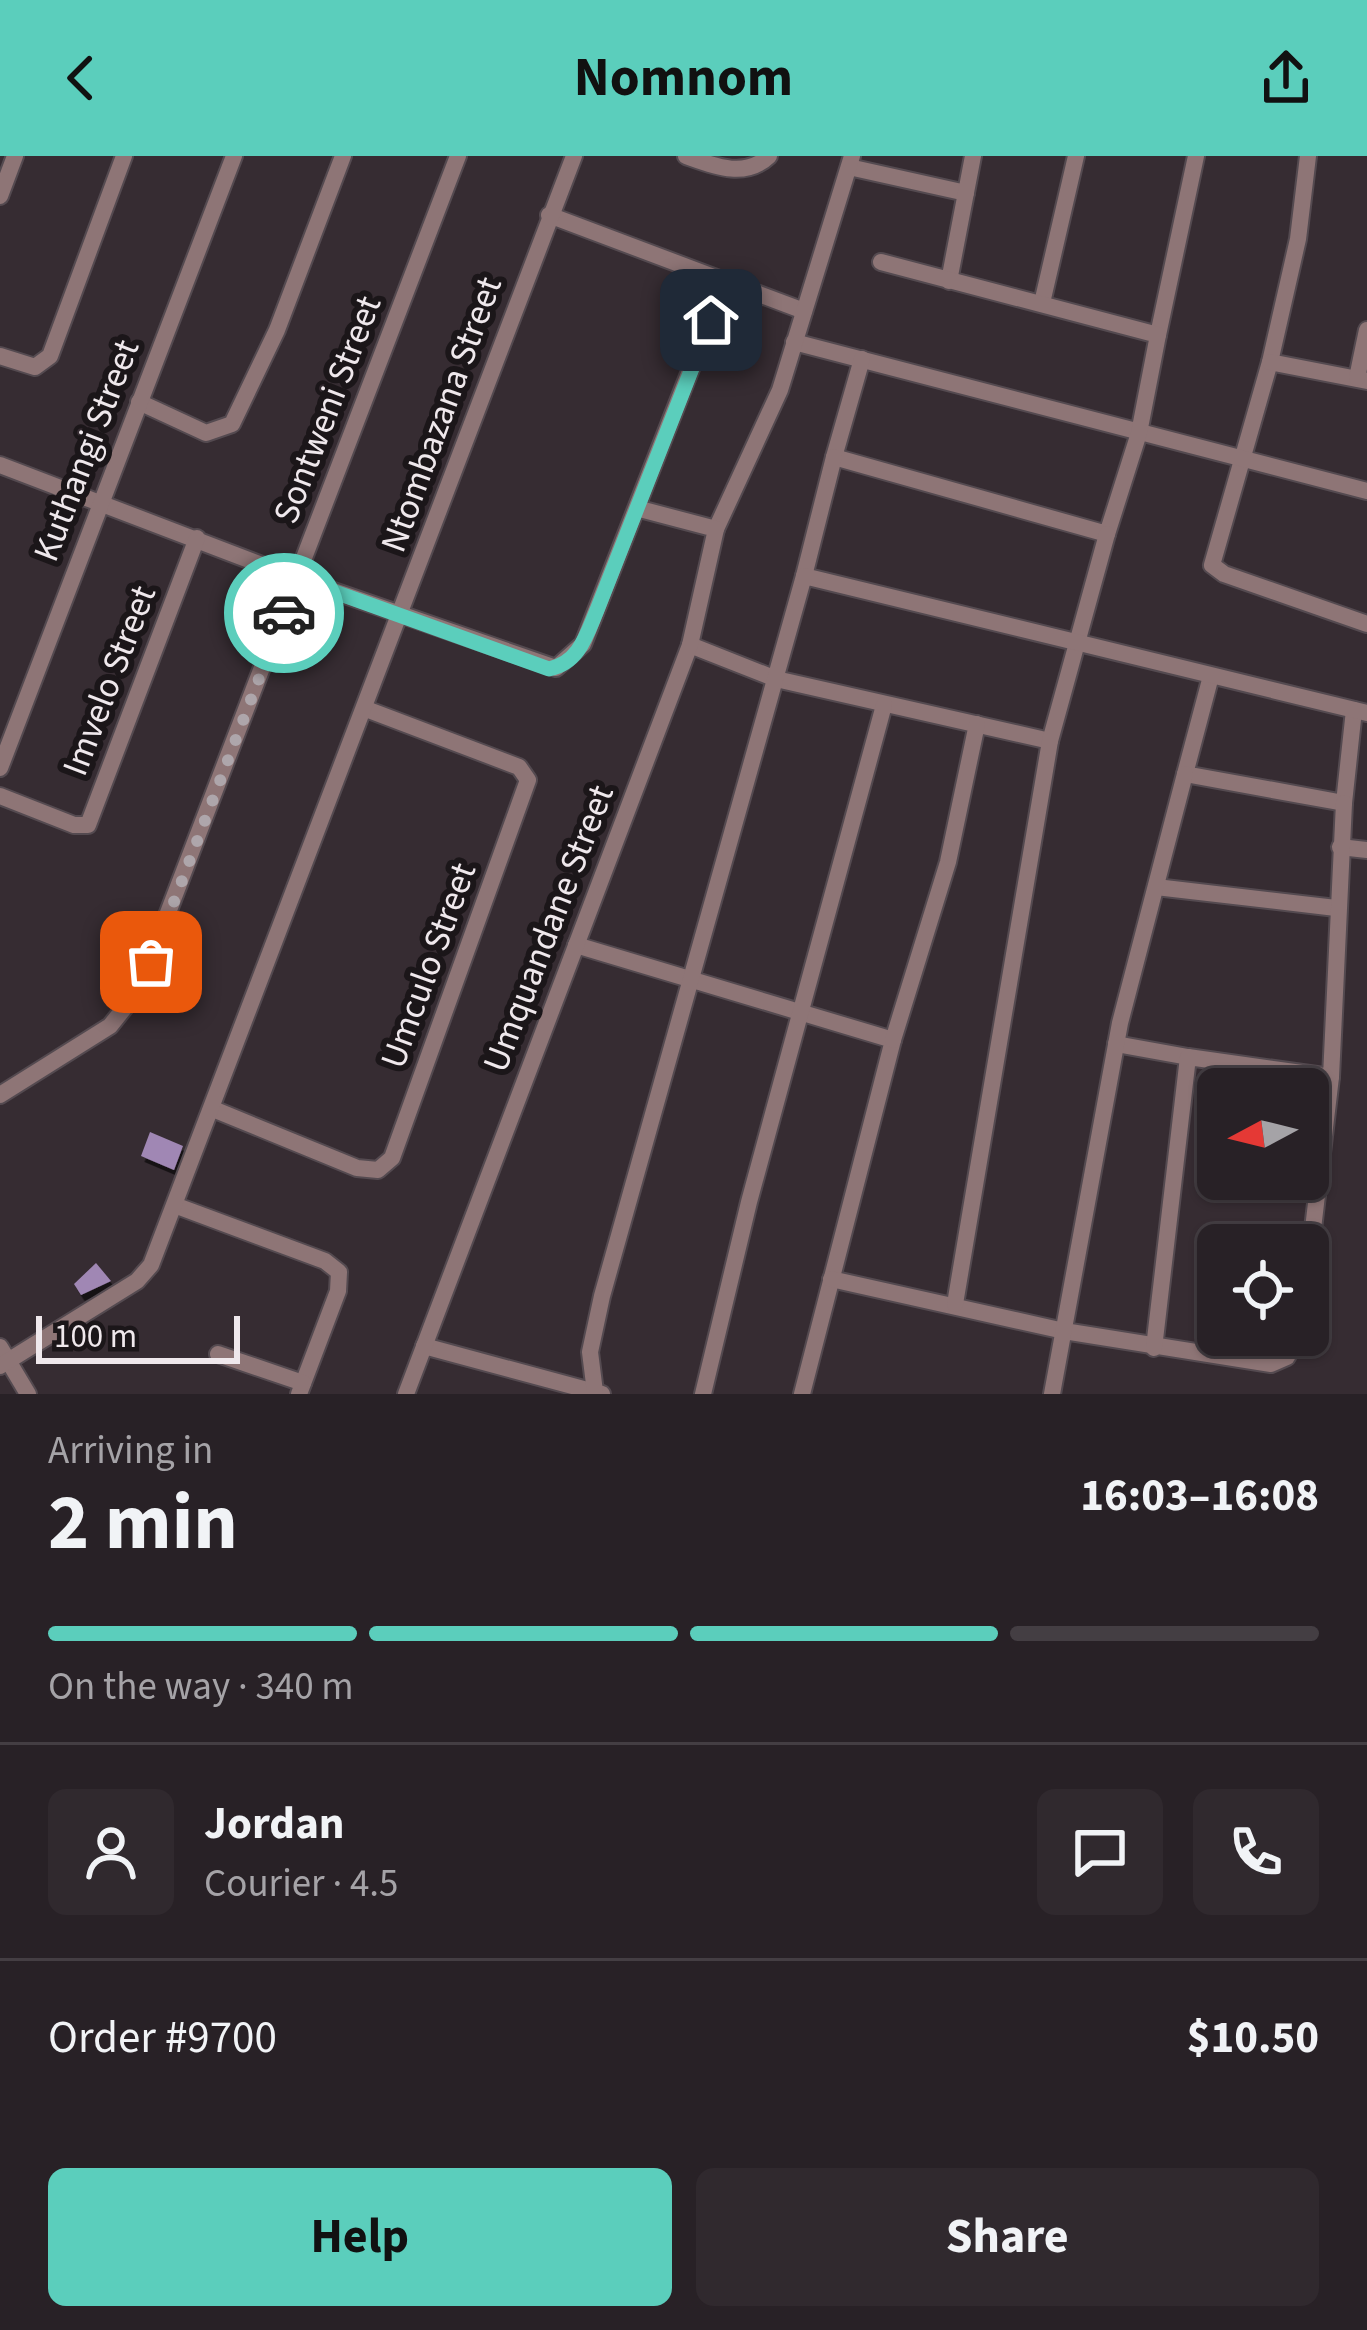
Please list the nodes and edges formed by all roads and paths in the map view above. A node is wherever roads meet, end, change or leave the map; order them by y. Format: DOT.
graph roads {
  1 [pos="15,156"];
  2 [pos="124,156"];
  3 [pos="234,156"];
  4 [pos="343,156"];
  5 [pos="458,156"];
  6 [pos="574,156"];
  7 [pos="686,156"];
  8 [pos="769,156"];
  9 [pos="973,156"];
  10 [pos="1076,156"];
  11 [pos="1196,156"];
  12 [pos="1308,156"];
  13 [pos="850,162"];
  14 [pos="966,193"];
  15 [pos="0,196"];
  16 [pos="549,215"];
  17 [pos="881,262"];
  18 [pos="949,281"];
  19 [pos="725,282"];
  20 [pos="1042,303"];
  21 [pos="804,311"];
  22 [pos="1367,330"];
  23 [pos="1158,335"];
  24 [pos="794,342"];
  25 [pos="0,356"];
  26 [pos="862,359"];
  27 [pos="1270,362"];
  28 [pos="1362,380"];
  29 [pos="139,402"];
  30 [pos="1139,433"];
  31 [pos="834,457"];
  32 [pos="1242,458"];
  33 [pos="2,472"];
  34 [pos="1367,491"];
  35 [pos="100,503"];
  36 [pos="640,509"];
  37 [pos="716,529"];
  38 [pos="1108,534"];
  39 [pos="197,538"];
  40 [pos="804,576"];
  41 [pos="296,578"];
  42 [pos="401,615"];
  43 [pos="1367,624"];
  44 [pos="1076,641"];
  45 [pos="690,645"];
  46 [pos="1211,676"];
  47 [pos="776,679"];
  48 [pos="884,705"];
  49 [pos="366,709"];
  50 [pos="1360,712"];
  51 [pos="977,724"];
  52 [pos="1050,741"];
  53 [pos="0,769"];
  54 [pos="1185,774"];
  55 [pos="0,796"];
  56 [pos="1344,803"];
  57 [pos="1340,847"];
  58 [pos="1367,850"];
  59 [pos="1156,886"];
  60 [pos="1336,908"];
  61 [pos="576,945"];
  62 [pos="694,981"];
  63 [pos="799,1011"];
  64 [pos="892,1040"];
  65 [pos="1116,1044"];
  66 [pos="1188,1057"];
  67 [pos="1331,1077"];
  68 [pos="0,1095"];
  69 [pos="213,1108"];
  70 [pos="177,1206"];
  71 [pos="1313,1224"];
  72 [pos="831,1279"];
  73 [pos="955,1304"];
  74 [pos="1064,1331"];
  75 [pos="424,1346"];
  76 [pos="1154,1348"];
  77 [pos="218,1354"];
  78 [pos="1197,1354"];
  79 [pos="1212,1356"];
  80 [pos="1287,1356"];
  81 [pos="3,1358"];
  82 [pos="535,1387"];
  83 [pos="301,1389"];
  84 [pos="599,1393"];
  85 [pos="28,1394"];
  86 [pos="406,1394"];
  87 [pos="703,1394"];
  88 [pos="802,1394"];
  89 [pos="1052,1394"];
  1 -- 15 [label="street"];
  2 -- 25 [label="street"];
  3 -- 29 [label="street, Kuthangi Street"];
  4 -- 29 [label="street"];
  5 -- 41 [label="street, Sontweni Street"];
  6 -- 16 [label="street, Ntombazana Street"];
  7 -- 8 [label="street"];
  9 -- 14 [label="street"];
  10 -- 20 [label="street"];
  11 -- 23 [label="street"];
  12 -- 27 [label="street"];
  13 -- 14 [label="street"];
  13 -- 21 [label="street, Umquandane Street"];
  14 -- 18 [label="street"];
  16 -- 19 [label="street"];
  16 -- 42 [label="street, Ntombazana Street"];
  17 -- 18 [label="street"];
  18 -- 20 [label="street"];
  19 -- 21 [label="street"];
  19 -- 36 [label="street"];
  20 -- 23 [label="street"];
  21 -- 24 [label="street, Umquandane Street"];
  22 -- 28 [label="street"];
  23 -- 30 [label="street"];
  24 -- 26 [label="street"];
  24 -- 37 [label="street, Umquandane Street"];
  26 -- 30 [label="street"];
  26 -- 31 [label="street"];
  27 -- 28 [label="street"];
  27 -- 32 [label="street"];
  29 -- 35 [label="street, Kuthangi Street"];
  30 -- 32 [label="street"];
  30 -- 38 [label="street"];
  31 -- 38 [label="street"];
  31 -- 40 [label="street"];
  32 -- 34 [label="street"];
  32 -- 43 [label="street"];
  33 -- 35 [label="street"];
  35 -- 39 [label="street"];
  35 -- 53 [label="street, Kuthangi Street"];
  36 -- 37 [label="street"];
  36 -- 42 [label="street"];
  37 -- 45 [label="street, Umquandane Street"];
  38 -- 44 [label="street"];
  39 -- 41 [label="street"];
  39 -- 55 [label="street, Imvelo Street"];
  40 -- 44 [label="street"];
  40 -- 47 [label="street"];
  41 -- 42 [label="street"];
  41 -- 68 [label="street, Sontweni Street"];
  42 -- 49 [label="street, Ntombazana Street"];
  44 -- 46 [label="street"];
  44 -- 52 [label="street"];
  45 -- 47 [label="street"];
  45 -- 61 [label="street, Umquandane Street"];
  46 -- 50 [label="street"];
  46 -- 54 [label="street"];
  47 -- 48 [label="street"];
  47 -- 62 [label="street"];
  48 -- 51 [label="street"];
  48 -- 63 [label="street"];
  49 -- 69 [label="street, Ntombazana Street"];
  49 -- 69 [label="street, Umculo Street"];
  50 -- 56 [label="street"];
  51 -- 52 [label="street"];
  51 -- 64 [label="street"];
  52 -- 73 [label="street"];
  54 -- 56 [label="street"];
  54 -- 59 [label="street"];
  56 -- 57 [label="street"];
  57 -- 58 [label="street"];
  57 -- 60 [label="street"];
  59 -- 60 [label="street"];
  59 -- 65 [label="street"];
  60 -- 67 [label="street"];
  61 -- 62 [label="street"];
  61 -- 75 [label="street, Umquandane Street"];
  62 -- 63 [label="street"];
  62 -- 84 [label="street"];
  63 -- 64 [label="street"];
  63 -- 87 [label="street"];
  64 -- 72 [label="street"];
  65 -- 66 [label="street"];
  65 -- 74 [label="street"];
  66 -- 67 [label="street"];
  66 -- 76 [label="street"];
  67 -- 71 [label="street"];
  69 -- 70 [label="street, Ntombazana Street"];
  70 -- 81 [label="street, Ntombazana Street"];
  70 -- 83 [label="street"];
  72 -- 73 [label="street"];
  72 -- 88 [label="street"];
  73 -- 74 [label="street"];
  74 -- 76 [label="street"];
  74 -- 89 [label="street"];
  75 -- 82 [label="street"];
  75 -- 86 [label="street, Umquandane Street"];
  76 -- 78 [label="street"];
  77 -- 83 [label="street"];
  79 -- 80 [label="street"];
  81 -- 85 [label="street"];
  82 -- 84 [label="street"];
}
